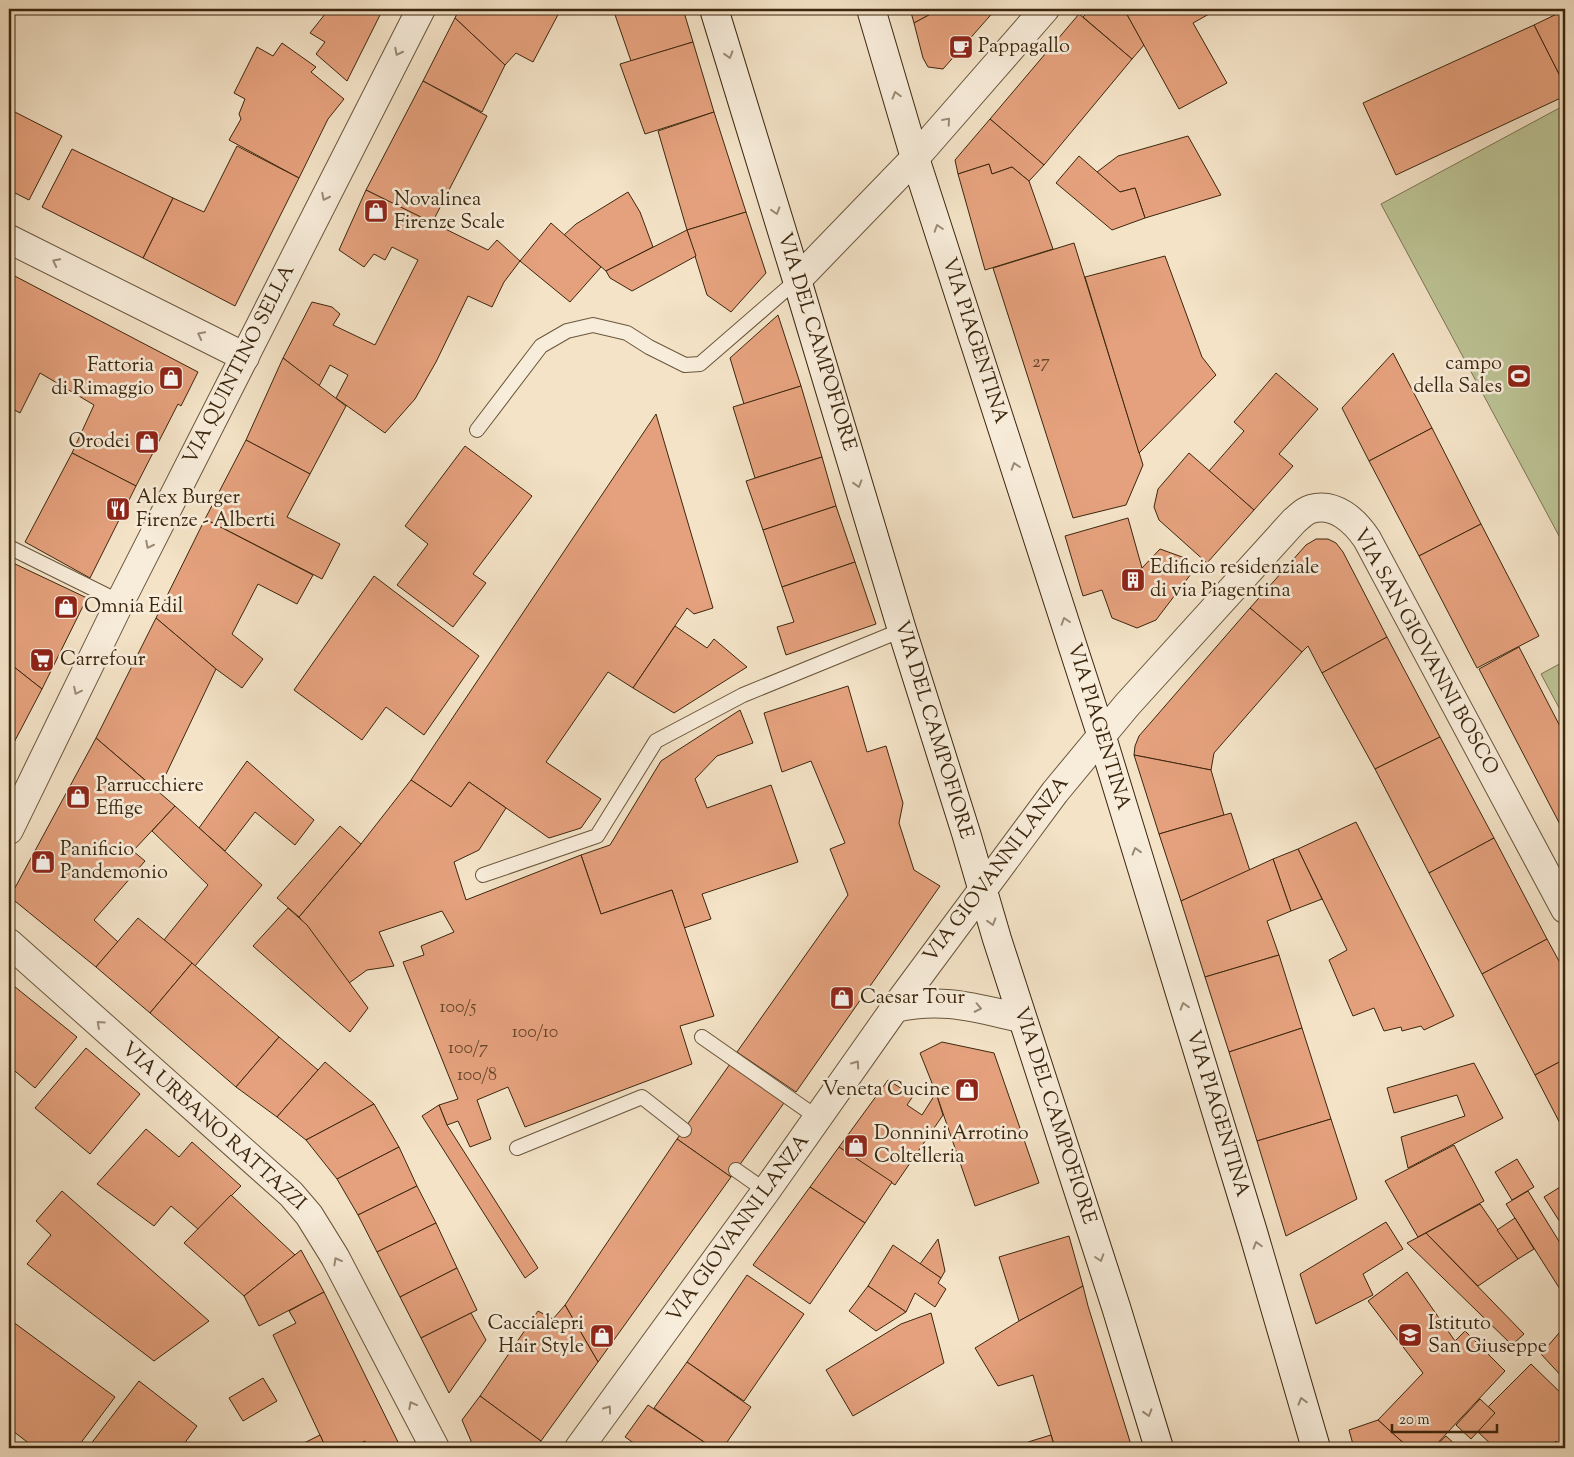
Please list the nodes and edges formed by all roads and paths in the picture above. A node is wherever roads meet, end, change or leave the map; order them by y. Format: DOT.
graph roads {
  1 [pos="420,9"];
  2 [pos="714,9"];
  3 [pos="871,9"];
  4 [pos="1045,9"];
  5 [pos="915,158"];
  6 [pos="9,239"];
  7 [pos="798,280"];
  8 [pos="244,357"];
  9 [pos="477,430"];
  10 [pos="9,547"];
  11 [pos="120,602"];
  12 [pos="902,630"];
  13 [pos="1101,734"];
  14 [pos="9,830"];
  15 [pos="483,875"];
  16 [pos="982,891"];
  17 [pos="1565,909"];
  18 [pos="9,943"];
  19 [pos="895,1008"];
  20 [pos="1021,1018"];
  21 [pos="702,1037"];
  22 [pos="818,1118"];
  23 [pos="684,1130"];
  24 [pos="517,1148"];
  25 [pos="736,1170"];
  26 [pos="766,1192"];
  27 [pos="435,1448"];
  28 [pos="580,1448"];
  29 [pos="1159,1448"];
  30 [pos="1316,1448"];
  1 -- 8 [label="street, VIA QUINTINO SELLA, one-way"];
  2 -- 7 [label="street, VIA DEL CAMPOFIORE, one-way"];
  5 -- 3 [label="street, VIA PIAGENTINA, one-way"];
  5 -- 4 [label="street, one-way"];
  5 -- 7 [label="street"];
  13 -- 5 [label="street, VIA PIAGENTINA, one-way"];
  8 -- 6 [label="street, one-way"];
  7 -- 9 [label="lane"];
  7 -- 12 [label="street, VIA DEL CAMPOFIORE, one-way"];
  8 -- 11 [label="street, VIA QUINTINO SELLA, one-way"];
  10 -- 11 [label="lane"];
  11 -- 14 [label="street, VIA QUINTINO SELLA, one-way"];
  12 -- 15 [label="lane"];
  12 -- 16 [label="street, VIA DEL CAMPOFIORE"];
  13 -- 16 [label="street, VIA GIOVANNI LANZA"];
  13 -- 17 [label="street, VIA SAN GIOVANNI BOSCO"];
  30 -- 13 [label="street, VIA PIAGENTINA, one-way"];
  16 -- 19 [label="street, VIA GIOVANNI LANZA"];
  16 -- 20 [label="street, VIA DEL CAMPOFIORE, one-way"];
  27 -- 18 [label="street, VIA URBANO RATTAZZI, one-way"];
  19 -- 20 [label="street, one-way"];
  22 -- 19 [label="street, VIA GIOVANNI LANZA, one-way"];
  20 -- 29 [label="street, VIA DEL CAMPOFIORE, one-way"];
  21 -- 22 [label="lane"];
  22 -- 26 [label="street, VIA GIOVANNI LANZA"];
  23 -- 24 [label="lane"];
  25 -- 26 [label="lane"];
  28 -- 26 [label="street, VIA GIOVANNI LANZA, one-way"];
}
